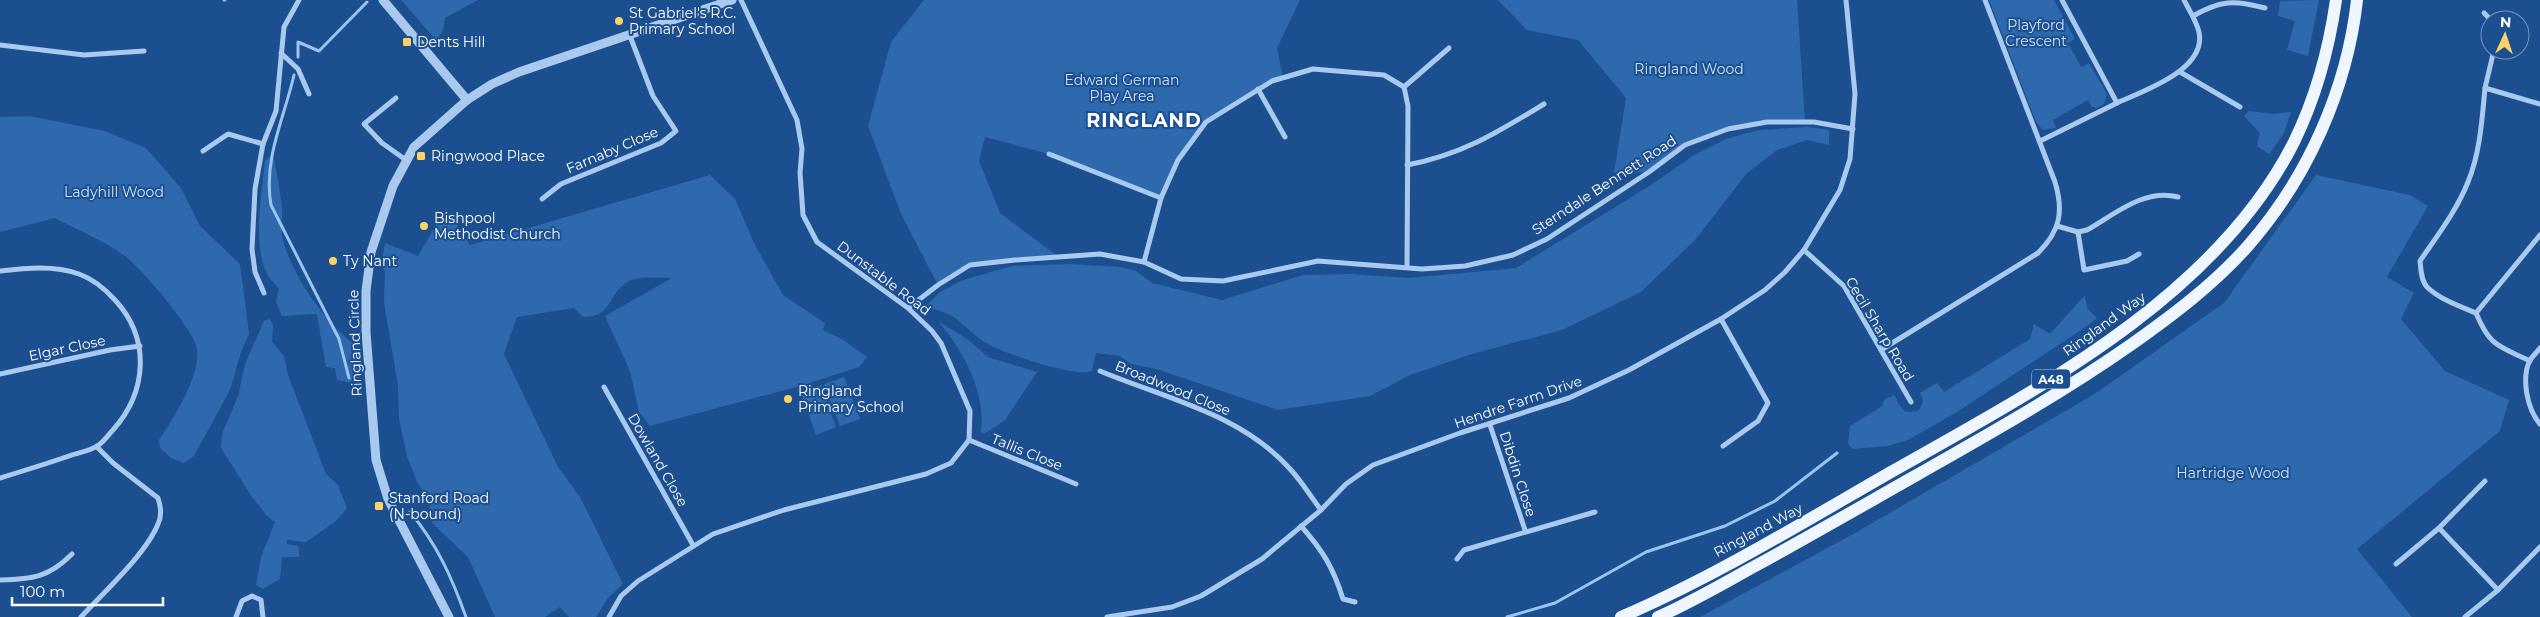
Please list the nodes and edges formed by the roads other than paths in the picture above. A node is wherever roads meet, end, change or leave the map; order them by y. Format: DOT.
graph roads {
  1 [pos="299,0"];
  2 [pos="383,0"];
  3 [pos="732,0"];
  4 [pos="742,0"];
  5 [pos="1846,0"];
  6 [pos="1985,0"];
  7 [pos="2062,0"];
  8 [pos="2184,0"];
  9 [pos="2336,0"];
  10 [pos="2358,0"];
  11 [pos="2265,8"];
  12 [pos="2193,16"];
  13 [pos="630,36"];
  14 [pos="0,45"];
  15 [pos="1449,48"];
  16 [pos="144,51"];
  17 [pos="281,53"];
  18 [pos="2492,60"];
  19 [pos="2180,72"];
  20 [pos="1404,87"];
  21 [pos="2485,88"];
  22 [pos="1258,89"];
  23 [pos="308,94"];
  24 [pos="396,98"];
  25 [pos="467,100"];
  26 [pos="2117,103"];
  27 [pos="1544,104"];
  28 [pos="2540,104"];
  29 [pos="2240,107"];
  30 [pos="1854,129"];
  31 [pos="1285,137"];
  32 [pos="2040,142"];
  33 [pos="263,144"];
  34 [pos="203,151"];
  35 [pos="1049,154"];
  36 [pos="406,160"];
  37 [pos="1407,165"];
  38 [pos="2178,197"];
  39 [pos="1161,198"];
  40 [pos="542,199"];
  41 [pos="2058,226"];
  42 [pos="2078,232"];
  43 [pos="2540,235"];
  44 [pos="1804,250"];
  45 [pos="2139,254"];
  46 [pos="1144,262"];
  47 [pos="1406,267"];
  48 [pos="0,272"];
  49 [pos="264,293"];
  50 [pos="908,308"];
  51 [pos="2476,313"];
  52 [pos="1721,319"];
  53 [pos="140,346"];
  54 [pos="2540,348"];
  55 [pos="1881,350"];
  56 [pos="2530,361"];
  57 [pos="1100,371"];
  58 [pos="0,374"];
  59 [pos="604,387"];
  60 [pos="1911,402"];
  61 [pos="2540,424"];
  62 [pos="1490,425"];
  63 [pos="969,440"];
  64 [pos="1723,446"];
  65 [pos="97,447"];
  66 [pos="0,478"];
  67 [pos="2485,481"];
  68 [pos="1076,484"];
  69 [pos="1321,510"];
  70 [pos="1595,512"];
  71 [pos="1301,526"];
  72 [pos="2439,528"];
  73 [pos="1525,530"];
  74 [pos="693,545"];
  75 [pos="2540,547"];
  76 [pos="72,554"];
  77 [pos="1457,559"];
  78 [pos="2396,564"];
  79 [pos="0,580"];
  80 [pos="2498,590"];
  81 [pos="1355,602"];
  82 [pos="81,617"];
  83 [pos="236,617"];
  84 [pos="263,617"];
  85 [pos="449,617"];
  86 [pos="609,617"];
  87 [pos="1107,617"];
  88 [pos="1621,617"];
  89 [pos="1658,617"];
  90 [pos="2465,617"];
  1 -- 17 [label="street"];
  2 -- 25 [label="street"];
  3 -- 13 [label="street, Ringland Circle"];
  4 -- 50 [label="street, Dunstable Road"];
  5 -- 30 [label="street, Hendre Farm Drive"];
  6 -- 32 [label="street"];
  7 -- 26 [label="street"];
  8 -- 12 [label="street"];
  9 -- 88 [label="main road, Ringland Way / A48"];
  10 -- 89 [label="main road, A48"];
  11 -- 12 [label="street"];
  12 -- 19 [label="street"];
  13 -- 25 [label="street, Ringland Circle"];
  13 -- 40 [label="street, Farnaby Close"];
  14 -- 16 [label="street"];
  15 -- 20 [label="street"];
  17 -- 23 [label="street"];
  17 -- 33 [label="street"];
  18 -- 21 [label="street"];
  19 -- 26 [label="street"];
  19 -- 29 [label="street"];
  20 -- 22 [label="street"];
  20 -- 37 [label="street"];
  21 -- 28 [label="street"];
  21 -- 51 [label="street"];
  22 -- 31 [label="street"];
  22 -- 39 [label="street"];
  24 -- 36 [label="street"];
  25 -- 36 [label="street, Ringland Circle"];
  26 -- 32 [label="street"];
  27 -- 37 [label="street"];
  30 -- 44 [label="street, Hendre Farm Drive"];
  30 -- 47 [label="street, Sterndale Bennett Road"];
  32 -- 41 [label="street"];
  33 -- 34 [label="street"];
  33 -- 49 [label="street"];
  35 -- 39 [label="street"];
  36 -- 85 [label="street, Ringland Circle"];
  37 -- 47 [label="street"];
  38 -- 42 [label="street"];
  39 -- 46 [label="street"];
  41 -- 42 [label="street"];
  41 -- 55 [label="street"];
  42 -- 45 [label="street"];
  43 -- 51 [label="street"];
  44 -- 52 [label="street, Hendre Farm Drive"];
  44 -- 55 [label="street, Cecil Sharp Road"];
  46 -- 47 [label="street, Sterndale Bennett Road"];
  46 -- 50 [label="street, Sterndale Bennett Road"];
  48 -- 53 [label="street"];
  50 -- 63 [label="street, Dunstable Road"];
  51 -- 56 [label="street"];
  52 -- 62 [label="street, Hendre Farm Drive"];
  52 -- 64 [label="street"];
  53 -- 58 [label="street, Elgar Close"];
  53 -- 65 [label="street"];
  54 -- 56 [label="street"];
  55 -- 60 [label="street, Cecil Sharp Road"];
  56 -- 61 [label="street"];
  57 -- 69 [label="street, Broadwood Close"];
  59 -- 74 [label="street, Dowland Close"];
  62 -- 69 [label="street, Hendre Farm Drive"];
  62 -- 73 [label="street, Dibdin Close"];
  63 -- 68 [label="street, Tallis Close"];
  63 -- 74 [label="street"];
  65 -- 66 [label="street"];
  65 -- 82 [label="street"];
  67 -- 72 [label="street"];
  69 -- 71 [label="street, Hendre Farm Drive"];
  70 -- 73 [label="street, Dibdin Close"];
  71 -- 81 [label="street"];
  71 -- 87 [label="street, Hendre Farm Drive"];
  72 -- 78 [label="street"];
  72 -- 80 [label="street"];
  73 -- 77 [label="street, Dibdin Close"];
  74 -- 86 [label="street"];
  75 -- 80 [label="street"];
  76 -- 79 [label="street"];
  80 -- 90 [label="street"];
  83 -- 84 [label="street"];
}
